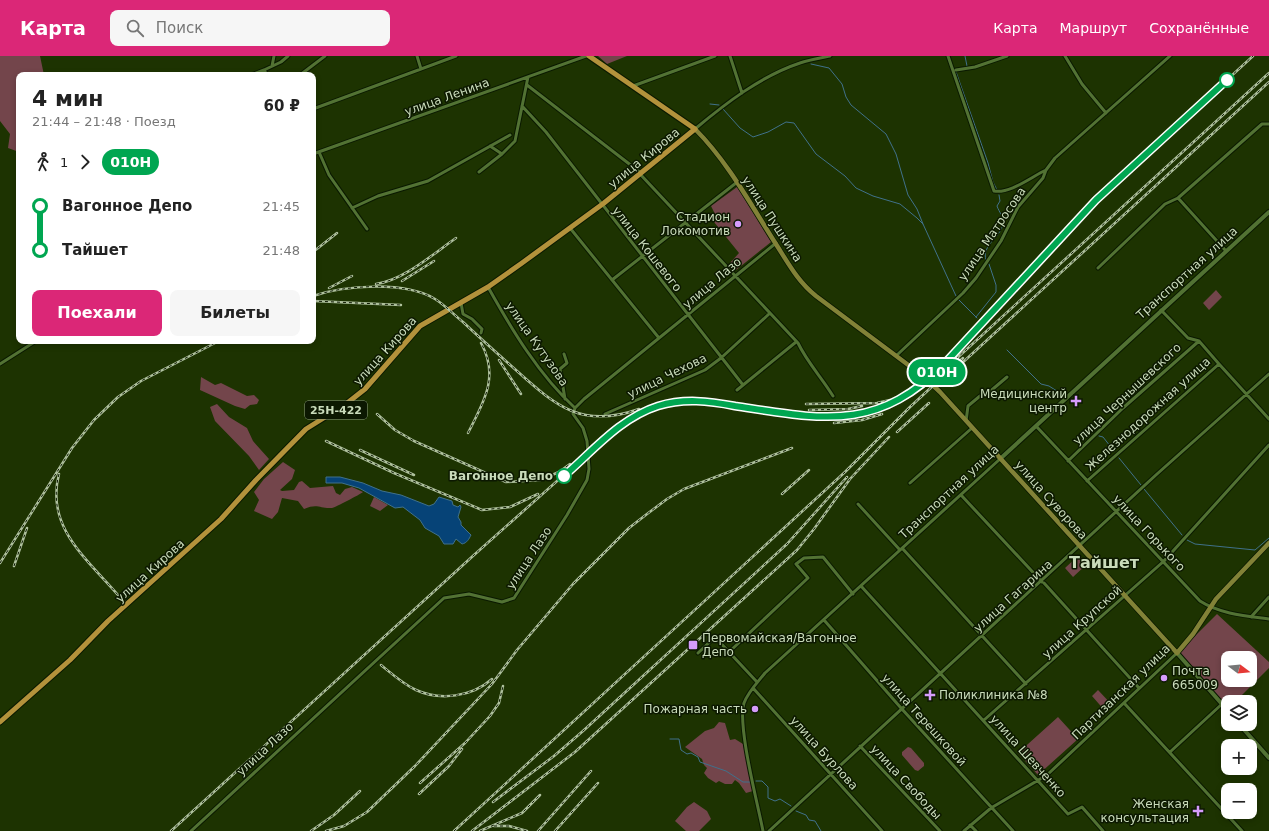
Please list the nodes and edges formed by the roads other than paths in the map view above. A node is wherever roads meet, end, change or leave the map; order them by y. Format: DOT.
graph roads {
  1 [pos="274,56"];
  2 [pos="288,56"];
  3 [pos="325,56"];
  4 [pos="417,56"];
  5 [pos="456,56"];
  6 [pos="588,56"];
  7 [pos="715,56"];
  8 [pos="730,56"];
  9 [pos="830,56"];
  10 [pos="948,56"];
  11 [pos="1007,56"];
  12 [pos="1065,56"];
  13 [pos="1170,56"];
  14 [pos="272,66"];
  15 [pos="421,69"];
  16 [pos="264,70"];
  17 [pos="956,70"];
  18 [pos="259,72"];
  19 [pos="304,72"];
  20 [pos="528,78"];
  21 [pos="527,86"];
  22 [pos="633,86"];
  23 [pos="742,93"];
  24 [pos="522,106"];
  25 [pos="316,108"];
  26 [pos="1106,113"];
  27 [pos="1269,126"];
  28 [pos="695,129"];
  29 [pos="510,135"];
  30 [pos="490,146"];
  31 [pos="319,152"];
  32 [pos="316,153"];
  33 [pos="502,154"];
  34 [pos="1046,170"];
  35 [pos="479,172"];
  36 [pos="641,174"];
  37 [pos="736,183"];
  38 [pos="1178,198"];
  39 [pos="601,205"];
  40 [pos="352,208"];
  41 [pos="1269,212"];
  42 [pos="686,222"];
  43 [pos="366,228"];
  44 [pos="570,228"];
  45 [pos="776,243"];
  46 [pos="1226,251"];
  47 [pos="642,257"];
  48 [pos="1098,268"];
  49 [pos="734,276"];
  50 [pos="612,280"];
  51 [pos="488,287"];
  52 [pos="461,303"];
  53 [pos="1162,310"];
  54 [pos="769,314"];
  55 [pos="687,316"];
  56 [pos="481,333"];
  57 [pos="659,338"];
  58 [pos="1198,340"];
  59 [pos="796,342"];
  60 [pos="31,344"];
  61 [pos="564,354"];
  62 [pos="897,355"];
  63 [pos="721,358"];
  64 [pos="0,364"];
  65 [pos="1219,364"];
  66 [pos="1269,374"];
  67 [pos="1007,377"];
  68 [pos="743,385"];
  69 [pos="737,390"];
  70 [pos="940,392"];
  71 [pos="1247,394"];
  72 [pos="833,396"];
  73 [pos="565,399"];
  74 [pos="575,408"];
  75 [pos="605,414"];
  76 [pos="1269,419"];
  77 [pos="966,421"];
  78 [pos="1035,425"];
  79 [pos="972,428"];
  80 [pos="1269,445"];
  81 [pos="1000,459"];
  82 [pos="1068,461"];
  83 [pos="1087,481"];
  84 [pos="910,483"];
  85 [pos="961,495"];
  86 [pos="858,504"];
  87 [pos="1118,511"];
  88 [pos="1269,543"];
  89 [pos="1080,547"];
  90 [pos="902,549"];
  91 [pos="1164,561"];
  92 [pos="1043,583"];
  93 [pos="861,586"];
  94 [pos="853,594"];
  95 [pos="1125,596"];
  96 [pos="1269,597"];
  97 [pos="1211,606"];
  98 [pos="1251,617"];
  99 [pos="1269,619"];
  100 [pos="824,620"];
  101 [pos="1086,631"];
  102 [pos="983,636"];
  103 [pos="729,652"];
  104 [pos="698,653"];
  105 [pos="1177,653"];
  106 [pos="942,673"];
  107 [pos="757,682"];
  108 [pos="1026,684"];
  109 [pos="752,688"];
  110 [pos="1139,688"];
  111 [pos="1124,703"];
  112 [pos="1221,703"];
  113 [pos="1221,705"];
  114 [pos="901,708"];
  115 [pos="984,720"];
  116 [pos="0,722"];
  117 [pos="1245,731"];
  118 [pos="860,746"];
  119 [pos="1170,752"];
  120 [pos="1269,758"];
  121 [pos="831,773"];
  122 [pos="1039,781"];
  123 [pos="991,808"];
  124 [pos="970,825"];
  125 [pos="190,831"];
  126 [pos="763,831"];
  127 [pos="769,831"];
  128 [pos="882,831"];
  129 [pos="940,831"];
  130 [pos="964,831"];
  131 [pos="976,831"];
  132 [pos="1013,831"];
  133 [pos="1103,831"];
  134 [pos="1242,831"];
  1 -- 14 [label="street"];
  2 -- 14 [label="street"];
  3 -- 19 [label="street"];
  4 -- 15 [label="street"];
  5 -- 15 [label="street"];
  6 -- 20 [label="street, улица Ленина"];
  6 -- 22 [label="main road, улица Пушкина"];
  7 -- 22 [label="street"];
  8 -- 23 [label="street"];
  9 -- 23 [label="street, улица Кирова"];
  10 -- 34 [label="street"];
  11 -- 17 [label="street"];
  12 -- 26 [label="street"];
  13 -- 26 [label="street, улица Матросова"];
  14 -- 16 [label="street"];
  15 -- 25 [label="street"];
  16 -- 18 [label="street"];
  20 -- 21 [label="street"];
  20 -- 31 [label="street, улица Ленина"];
  21 -- 24 [label="street"];
  21 -- 36 [label="street"];
  22 -- 28 [label="main road, улица Пушкина"];
  23 -- 28 [label="street, улица Кирова"];
  24 -- 33 [label="street"];
  24 -- 39 [label="street, улица Кошевого"];
  26 -- 34 [label="street, улица Матросова"];
  27 -- 38 [label="street"];
  28 -- 36 [label="main road, улица Кирова / 25Н-422"];
  28 -- 37 [label="main road, улица Пушкина"];
  29 -- 30 [label="street"];
  30 -- 33 [label="street"];
  30 -- 40 [label="street"];
  31 -- 32 [label="street, улица Ленина"];
  31 -- 40 [label="street"];
  33 -- 35 [label="street"];
  34 -- 62 [label="street, улица Матросова"];
  36 -- 39 [label="main road, улица Кирова / 25Н-422"];
  36 -- 42 [label="street"];
  37 -- 42 [label="street"];
  37 -- 45 [label="main road, улица Пушкина"];
  38 -- 46 [label="street"];
  38 -- 48 [label="street"];
  39 -- 44 [label="main road, улица Кирова / 25Н-422"];
  39 -- 47 [label="street, улица Кошевого"];
  40 -- 43 [label="street"];
  41 -- 46 [label="street, Транспортная улица"];
  42 -- 47 [label="street"];
  42 -- 49 [label="street"];
  44 -- 50 [label="street"];
  44 -- 51 [label="main road, улица Кирова / 25Н-422"];
  45 -- 49 [label="street, улица Лазо"];
  45 -- 62 [label="main road, улица Пушкина"];
  46 -- 53 [label="street, Транспортная улица"];
  47 -- 50 [label="street"];
  47 -- 55 [label="street, улица Кошевого"];
  49 -- 54 [label="street"];
  49 -- 55 [label="street, улица Лазо"];
  50 -- 57 [label="street"];
  51 -- 52 [label="main road, улица Кирова / 25Н-422"];
  51 -- 73 [label="street, улица Кутузова"];
  52 -- 56 [label="street"];
  52 -- 116 [label="main road, улица Кирова / 25Н-422"];
  53 -- 58 [label="street"];
  53 -- 78 [label="street, Транспортная улица"];
  54 -- 59 [label="street"];
  54 -- 63 [label="street, улица Чехова"];
  55 -- 57 [label="street, улица Лазо"];
  55 -- 63 [label="street, улица Кошевого"];
  57 -- 74 [label="street, улица Лазо"];
  58 -- 65 [label="street, Железнодорожная улица"];
  58 -- 82 [label="street, улица Чернышевского"];
  59 -- 68 [label="street"];
  59 -- 72 [label="street"];
  60 -- 64 [label="street"];
  61 -- 73 [label="street"];
  62 -- 70 [label="main road, улица Пушкина"];
  63 -- 68 [label="street, улица Кошевого"];
  63 -- 75 [label="street, улица Чехова"];
  65 -- 71 [label="street"];
  65 -- 83 [label="street, Железнодорожная улица"];
  66 -- 71 [label="street, улица Гагарина"];
  67 -- 77 [label="street"];
  68 -- 69 [label="street"];
  70 -- 77 [label="main road, улица Суворова"];
  71 -- 76 [label="street"];
  71 -- 87 [label="street, улица Гагарина"];
  73 -- 74 [label="street, улица Кутузова"];
  74 -- 125 [label="street, улица Лазо"];
  77 -- 79 [label="main road, улица Суворова"];
  78 -- 81 [label="street, Транспортная улица"];
  78 -- 82 [label="street, улица Горького"];
  79 -- 81 [label="main road, улица Суворова"];
  79 -- 84 [label="street"];
  80 -- 91 [label="street, улица Крупской"];
  81 -- 85 [label="street, Транспортная улица"];
  81 -- 89 [label="main road, улица Суворова"];
  82 -- 83 [label="street, улица Горького"];
  83 -- 87 [label="street, улица Горького"];
  85 -- 90 [label="street, Транспортная улица"];
  85 -- 92 [label="street"];
  86 -- 90 [label="street"];
  87 -- 89 [label="street, улица Гагарина"];
  87 -- 91 [label="street, улица Горького"];
  88 -- 97 [label="main road, Партизанская улица"];
  89 -- 92 [label="street, улица Гагарина"];
  89 -- 95 [label="main road, улица Суворова"];
  90 -- 93 [label="street, Транспортная улица"];
  90 -- 102 [label="street"];
  91 -- 95 [label="street, улица Крупской"];
  91 -- 97 [label="street, улица Горького"];
  92 -- 101 [label="street"];
  92 -- 102 [label="street, улица Гагарина"];
  93 -- 94 [label="street, Транспортная улица"];
  93 -- 106 [label="street, улица Шевченко"];
  94 -- 100 [label="street, Транспортная улица"];
  94 -- 103 [label="street"];
  95 -- 101 [label="street, улица Крупской"];
  95 -- 105 [label="main road, улица Суворова"];
  96 -- 98 [label="street"];
  97 -- 98 [label="street, улица Горького"];
  97 -- 105 [label="main road, Партизанская улица"];
  98 -- 99 [label="street, улица Горького"];
  100 -- 107 [label="street, Транспортная улица"];
  100 -- 114 [label="street, улица Терешковой"];
  101 -- 108 [label="street, улица Крупской"];
  101 -- 110 [label="street"];
  102 -- 106 [label="street, улица Гагарина"];
  102 -- 108 [label="street"];
  103 -- 104 [label="street"];
  103 -- 107 [label="street"];
  105 -- 110 [label="street, Партизанская улица"];
  105 -- 112 [label="street, улица Суворова"];
  106 -- 114 [label="street, улица Гагарина"];
  106 -- 115 [label="street, улица Шевченко"];
  107 -- 109 [label="street, Транспортная улица"];
  108 -- 115 [label="street, улица Крупской"];
  109 -- 121 [label="street, улица Бурлова"];
  109 -- 126 [label="street, Транспортная улица"];
  110 -- 111 [label="street, Партизанская улица"];
  111 -- 119 [label="street"];
  111 -- 122 [label="street, Партизанская улица"];
  113 -- 119 [label="street"];
  114 -- 118 [label="street, улица Гагарина"];
  114 -- 123 [label="street, улица Терешковой"];
  115 -- 122 [label="street, улица Шевченко"];
  117 -- 120 [label="street"];
  118 -- 121 [label="street, улица Гагарина"];
  118 -- 129 [label="street, улица Свободы"];
  119 -- 134 [label="street"];
  121 -- 127 [label="street, улица Гагарина"];
  121 -- 128 [label="street, улица Бурлова"];
  122 -- 123 [label="street, Партизанская улица"];
  122 -- 133 [label="street, улица Шевченко"];
  123 -- 124 [label="street, Партизанская улица"];
  123 -- 132 [label="street, улица Терешковой"];
  124 -- 130 [label="street, Партизанская улица"];
  124 -- 131 [label="street"];
}
